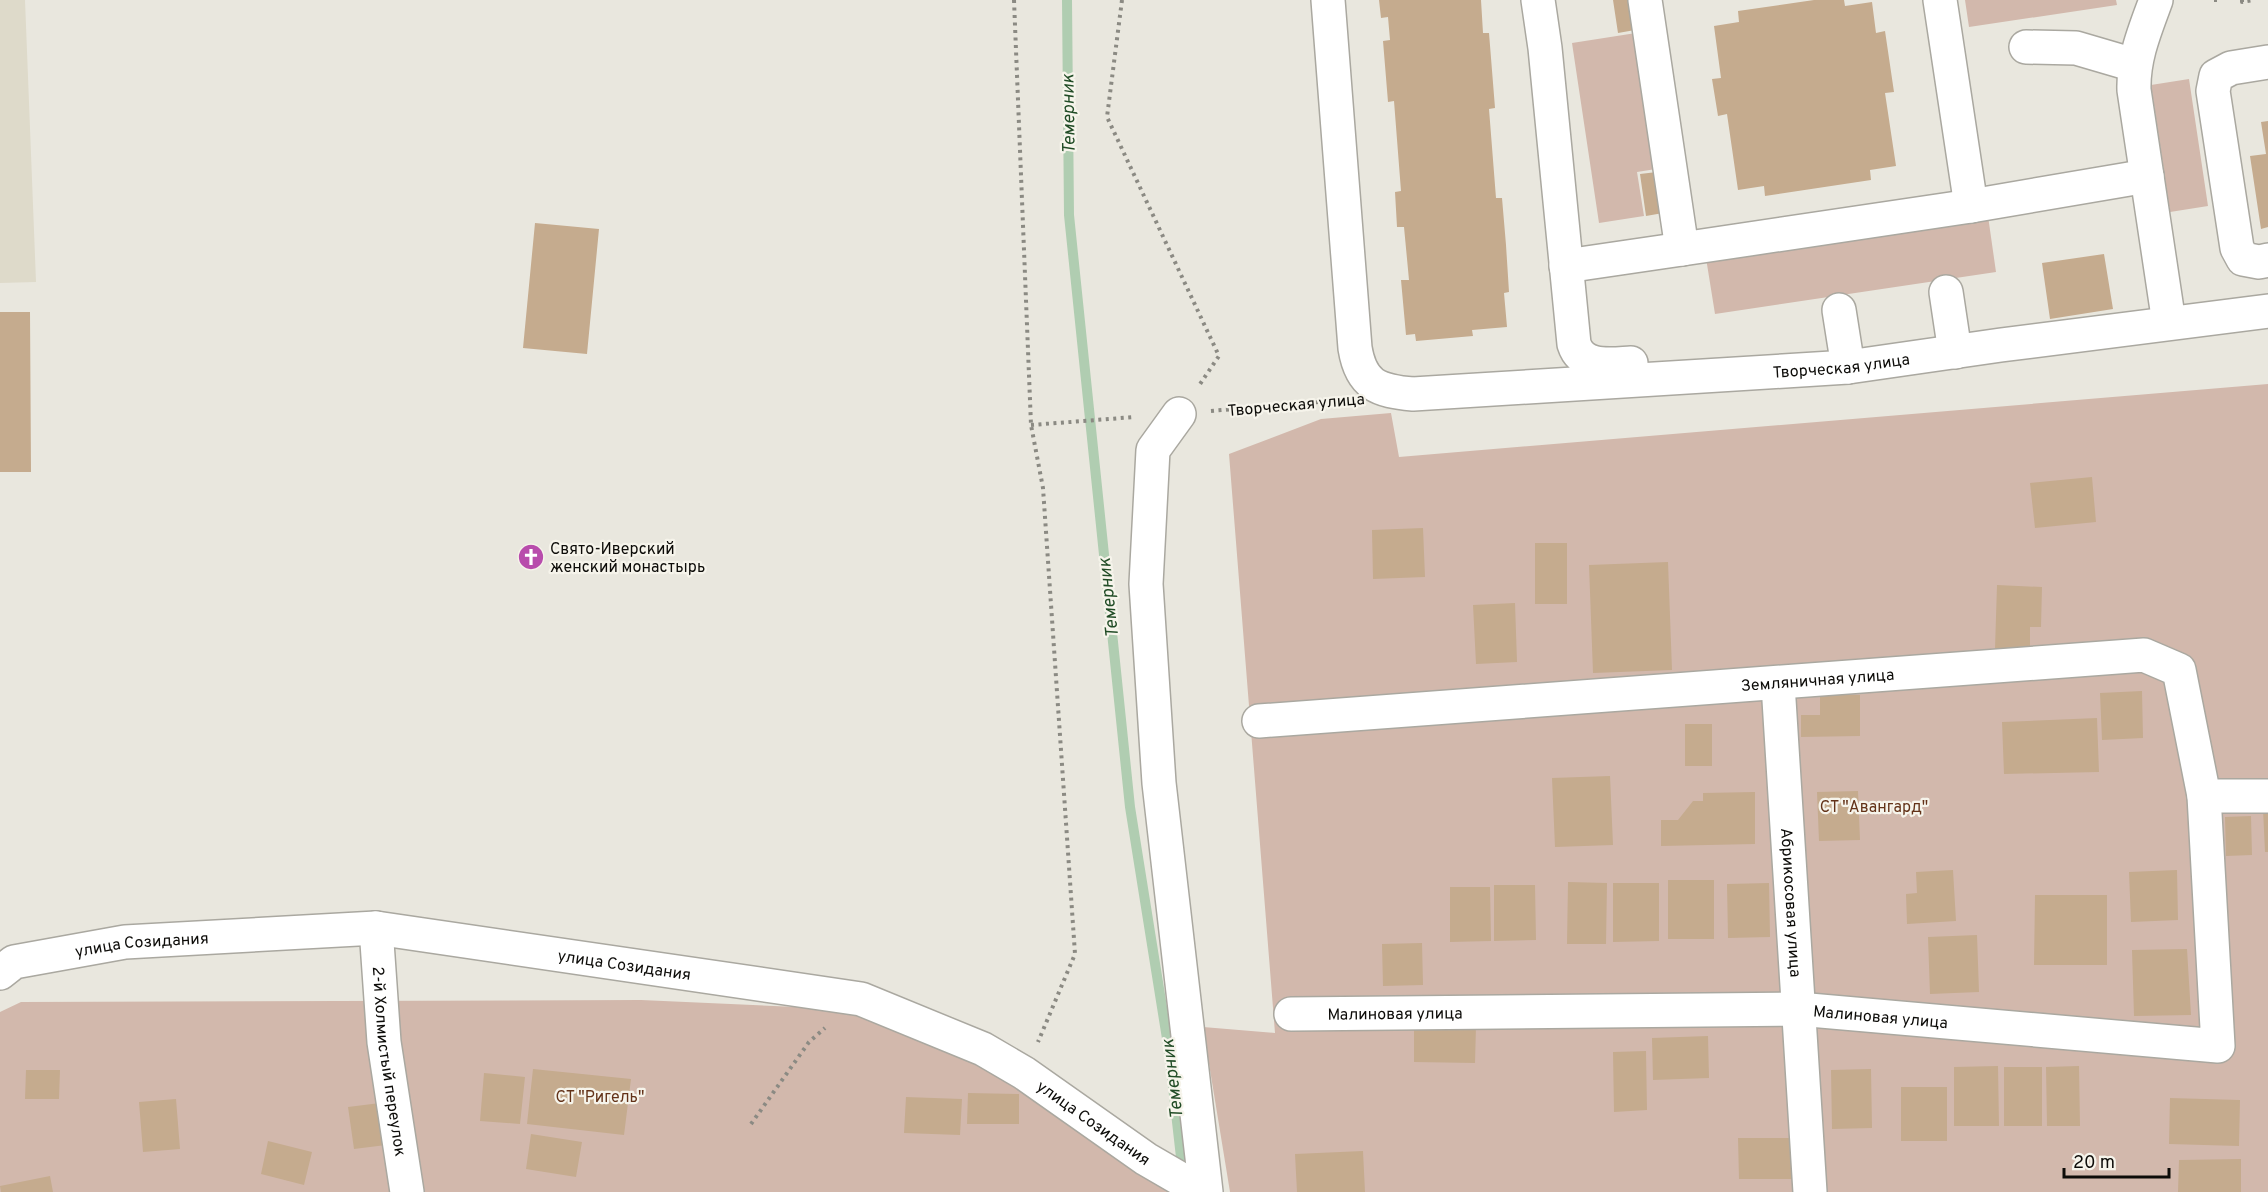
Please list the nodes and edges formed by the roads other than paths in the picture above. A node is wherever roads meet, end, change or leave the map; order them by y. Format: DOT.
graph roads {
  1 [pos="1328,0"];
  2 [pos="1538,0"];
  3 [pos="1644,0"];
  4 [pos="1940,0"];
  5 [pos="2156,0"];
  6 [pos="2026,47"];
  7 [pos="2268,62"];
  8 [pos="2134,65"];
  9 [pos="2147,176"];
  10 [pos="1971,206"];
  11 [pos="1682,249"];
  12 [pos="2268,260"];
  13 [pos="1566,266"];
  14 [pos="1946,292"];
  15 [pos="1839,310"];
  16 [pos="2268,310"];
  17 [pos="2169,323"];
  18 [pos="1955,352"];
  19 [pos="1846,360"];
  20 [pos="1179,414"];
  21 [pos="1778,684"];
  22 [pos="1259,721"];
  23 [pos="2204,796"];
  24 [pos="2268,796"];
  25 [pos="376,928"];
  26 [pos="0,973"];
  27 [pos="1798,1009"];
  28 [pos="1292,1014"];
  29 [pos="407,1192"];
  30 [pos="1205,1192"];
  31 [pos="1810,1192"];
  1 -- 19 [label="street, Творческая улица"];
  2 -- 13 [label="street"];
  3 -- 11 [label="street"];
  4 -- 10 [label="street"];
  5 -- 8 [label="street"];
  6 -- 8 [label="street"];
  7 -- 12 [label="street"];
  8 -- 9 [label="street"];
  9 -- 10 [label="street"];
  9 -- 17 [label="street"];
  10 -- 11 [label="street"];
  11 -- 13 [label="street"];
  13 -- 19 [label="street"];
  14 -- 18 [label="street"];
  15 -- 19 [label="street"];
  16 -- 17 [label="street, Творческая улица"];
  17 -- 18 [label="street, Творческая улица"];
  18 -- 19 [label="street, Творческая улица"];
  20 -- 30 [label="street"];
  21 -- 22 [label="street, Земляничная улица"];
  21 -- 23 [label="street, Земляничная улица"];
  21 -- 27 [label="street, Абрикосовая улица"];
  23 -- 24 [label="street"];
  23 -- 27 [label="street, Малиновая улица"];
  25 -- 26 [label="street, улица Созидания"];
  25 -- 29 [label="street, 2-й Холмистый переулок"];
  25 -- 30 [label="street, улица Созидания"];
  27 -- 28 [label="street, Малиновая улица"];
  27 -- 31 [label="street, Абрикосовая улица"];
}
